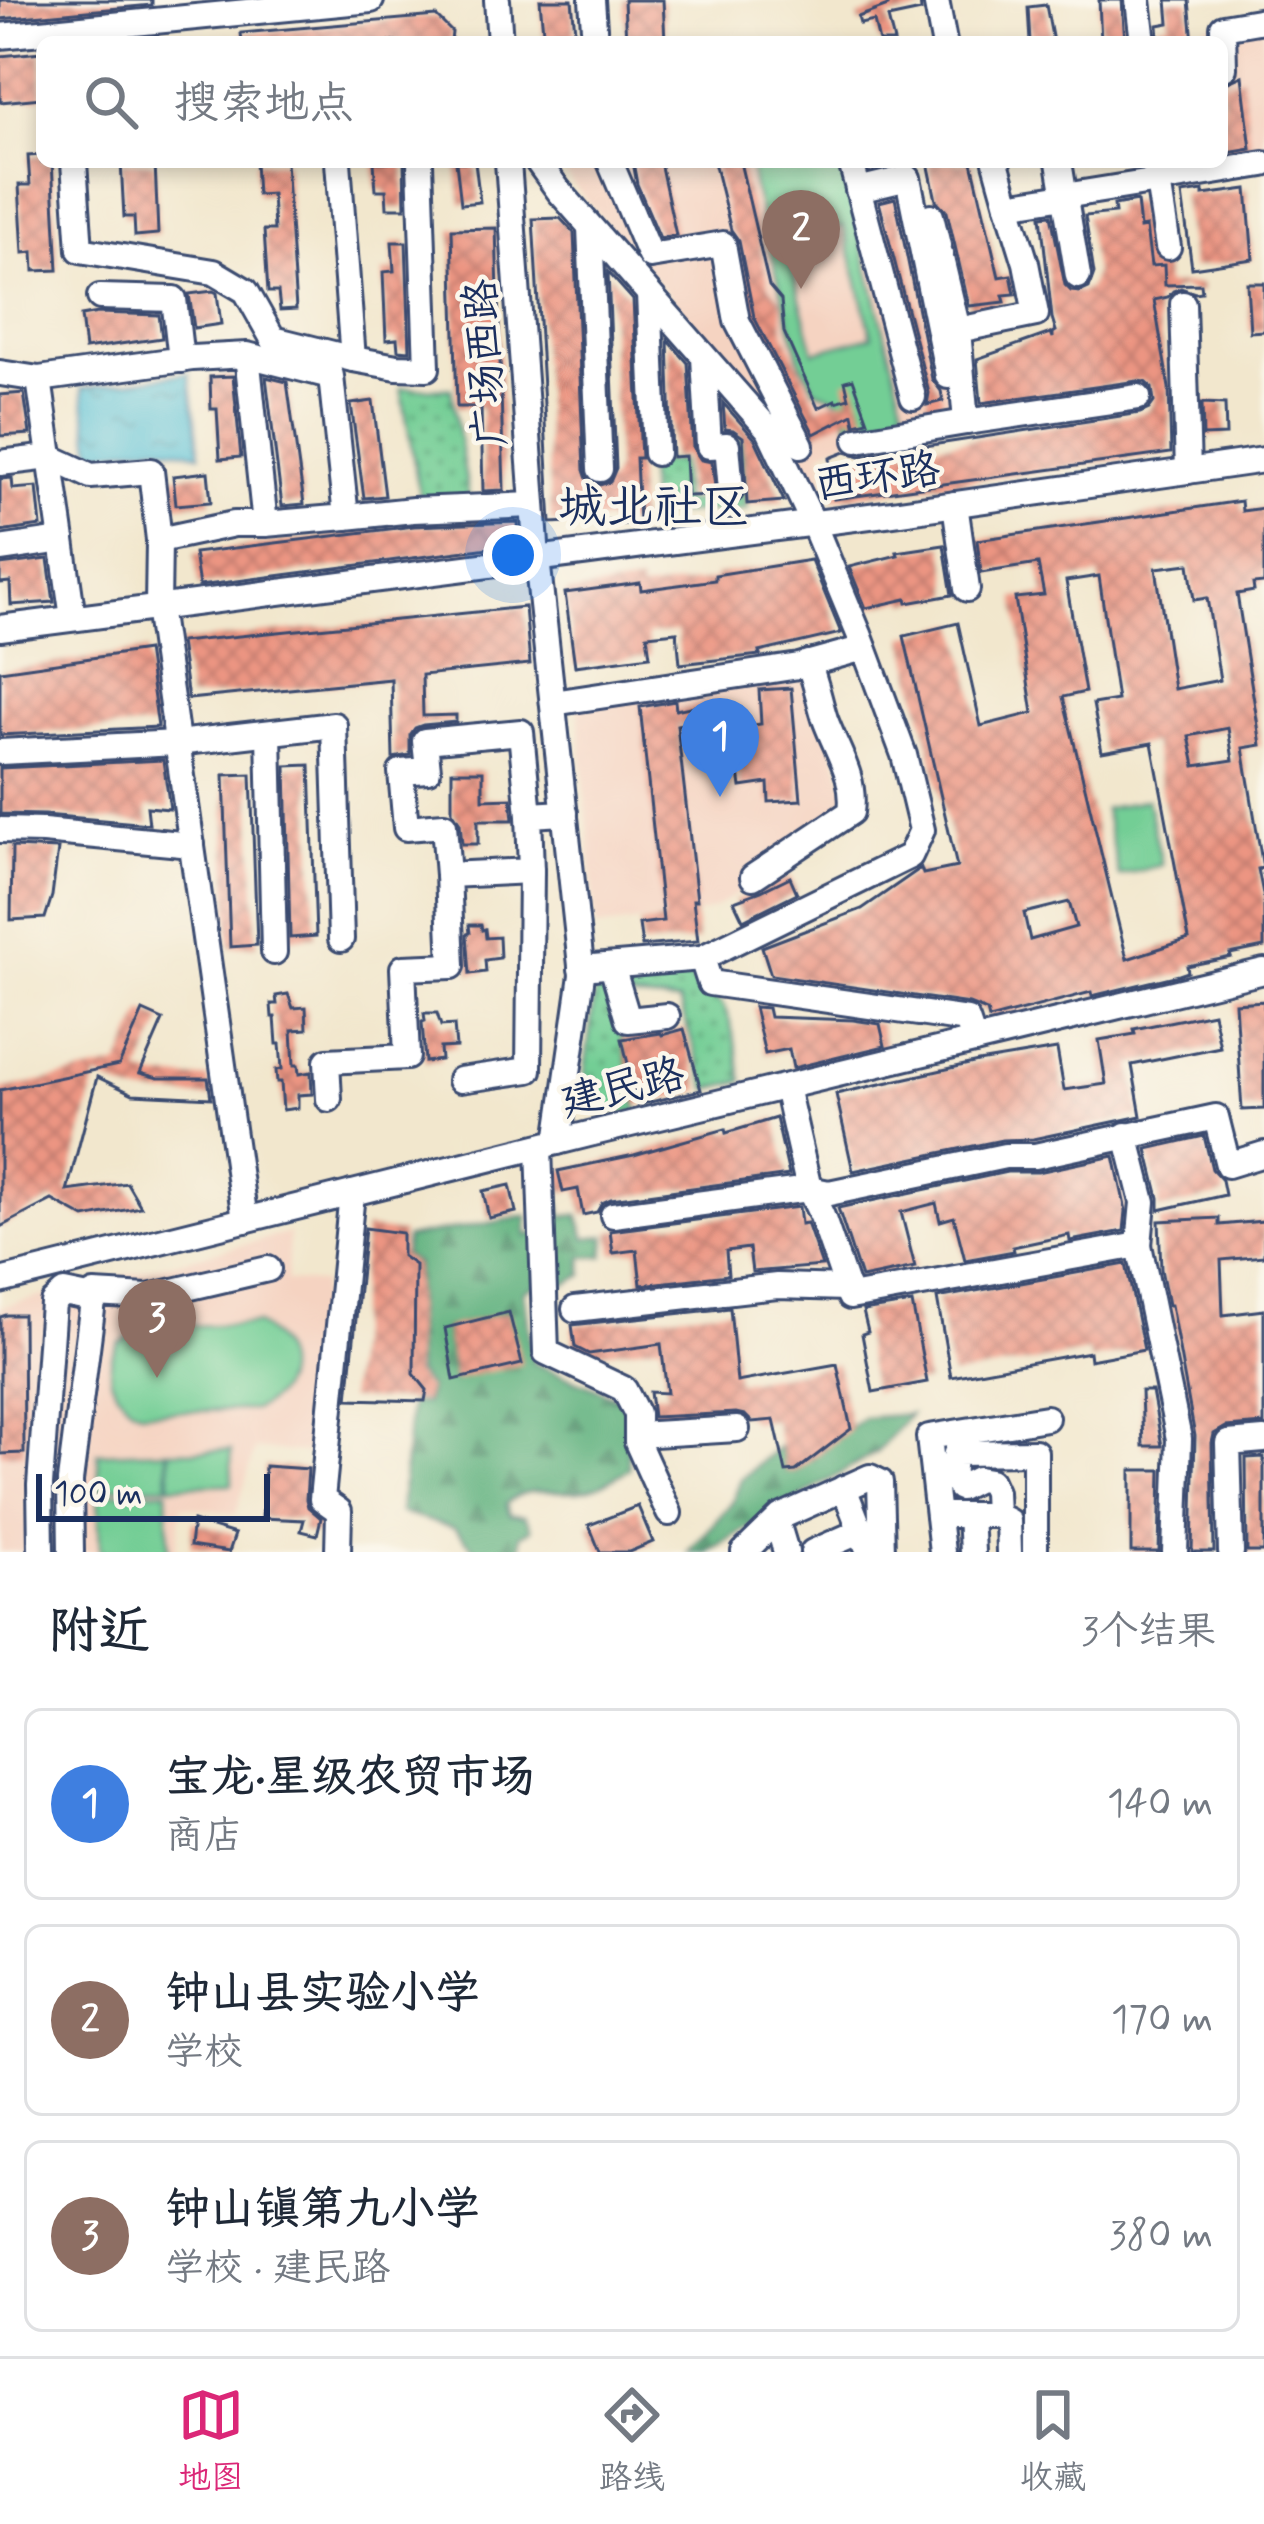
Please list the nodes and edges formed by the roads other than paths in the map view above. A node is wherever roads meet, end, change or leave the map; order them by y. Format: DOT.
graph roads {
  1 [pos="371,0"];
  2 [pos="497,0"];
  3 [pos="592,0"];
  4 [pos="936,0"];
  5 [pos="1138,0"];
  6 [pos="340,2"];
  7 [pos="311,3"];
  8 [pos="1264,20"];
  9 [pos="0,36"];
  10 [pos="500,36"];
  11 [pos="595,36"];
  12 [pos="943,36"];
  13 [pos="1141,36"];
  14 [pos="1222,36"];
  15 [pos="1264,164"];
  16 [pos="74,168"];
  17 [pos="338,168"];
  18 [pos="419,168"];
  19 [pos="508,168"];
  20 [pos="543,168"];
  21 [pos="613,168"];
  22 [pos="852,168"];
  23 [pos="920,168"];
  24 [pos="998,168"];
  25 [pos="1060,168"];
  26 [pos="1158,181"];
  27 [pos="858,190"];
  28 [pos="1063,196"];
  29 [pos="1008,205"];
  30 [pos="590,226"];
  31 [pos="1168,247"];
  32 [pos="1078,276"];
  33 [pos="929,284"];
  34 [pos="649,294"];
  35 [pos="886,296"];
  36 [pos="100,297"];
  37 [pos="1183,304"];
  38 [pos="958,330"];
  39 [pos="247,355"];
  40 [pos="704,357"];
  41 [pos="181,359"];
  42 [pos="353,359"];
  43 [pos="0,373"];
  44 [pos="948,376"];
  45 [pos="39,379"];
  46 [pos="914,397"];
  47 [pos="1138,397"];
  48 [pos="966,422"];
  49 [pos="857,440"];
  50 [pos="800,445"];
  51 [pos="656,453"];
  52 [pos="50,457"];
  53 [pos="1264,460"];
  54 [pos="0,463"];
  55 [pos="600,469"];
  56 [pos="1188,471"];
  57 [pos="731,490"];
  58 [pos="955,504"];
  59 [pos="533,505"];
  60 [pos="346,517"];
  61 [pos="813,523"];
  62 [pos="266,524"];
  63 [pos="62,540"];
  64 [pos="159,540"];
  65 [pos="0,549"];
  66 [pos="537,558"];
  67 [pos="967,589"];
  68 [pos="158,607"];
  69 [pos="74,618"];
  70 [pos="0,628"];
  71 [pos="864,648"];
  72 [pos="808,663"];
  73 [pos="553,704"];
  74 [pos="268,733"];
  75 [pos="177,742"];
  76 [pos="0,752"];
  77 [pos="565,813"];
  78 [pos="529,815"];
  79 [pos="0,830"];
  80 [pos="192,845"];
  81 [pos="531,871"];
  82 [pos="448,875"];
  83 [pos="753,877"];
  84 [pos="341,939"];
  85 [pos="274,952"];
  86 [pos="702,958"];
  87 [pos="612,965"];
  88 [pos="581,968"];
  89 [pos="1264,971"];
  90 [pos="667,1016"];
  91 [pos="974,1041"];
  92 [pos="460,1080"];
  93 [pos="786,1087"];
  94 [pos="329,1099"];
  95 [pos="1126,1135"];
  96 [pos="549,1144"];
  97 [pos="1264,1154"];
  98 [pos="809,1189"];
  99 [pos="352,1193"];
  100 [pos="613,1215"];
  101 [pos="245,1220"];
  102 [pos="1139,1246"];
  103 [pos="92,1258"];
  104 [pos="268,1269"];
  105 [pos="0,1281"];
  106 [pos="847,1288"];
  107 [pos="94,1297"];
  108 [pos="575,1309"];
  109 [pos="1046,1418"];
  110 [pos="737,1429"];
  111 [pos="637,1435"];
  112 [pos="1264,1440"];
  113 [pos="70,1481"];
  114 [pos="40,1485"];
  115 [pos="844,1489"];
  116 [pos="669,1513"];
  117 [pos="826,1513"];
  118 [pos="938,1515"];
  119 [pos="983,1515"];
  120 [pos="865,1542"];
  121 [pos="830,1549"];
  122 [pos="41,1552"];
  123 [pos="71,1552"];
  124 [pos="338,1552"];
  125 [pos="744,1552"];
  126 [pos="882,1552"];
  127 [pos="942,1552"];
  128 [pos="972,1552"];
  129 [pos="1009,1552"];
  130 [pos="1035,1552"];
  131 [pos="1175,1552"];
  132 [pos="1232,1552"];
  1 -- 6 [label="street"];
  2 -- 10 [label="street"];
  3 -- 11 [label="street"];
  4 -- 12 [label="street"];
  5 -- 13 [label="street"];
  6 -- 7 [label="street"];
  7 -- 9 [label="street"];
  8 -- 14 [label="street"];
  15 -- 26 [label="street"];
  16 -- 42 [label="street"];
  17 -- 42 [label="street"];
  18 -- 42 [label="street"];
  19 -- 59 [label="street, 广场西路"];
  20 -- 30 [label="street"];
  21 -- 50 [label="street"];
  22 -- 27 [label="street"];
  23 -- 38 [label="street"];
  24 -- 29 [label="street"];
  25 -- 28 [label="street"];
  26 -- 28 [label="street"];
  26 -- 31 [label="street"];
  27 -- 33 [label="street"];
  27 -- 35 [label="street"];
  28 -- 29 [label="street"];
  28 -- 32 [label="street"];
  29 -- 38 [label="street"];
  30 -- 34 [label="street"];
  30 -- 55 [label="street"];
  33 -- 35 [label="street"];
  33 -- 44 [label="street"];
  34 -- 40 [label="street"];
  34 -- 51 [label="street"];
  35 -- 46 [label="street"];
  36 -- 41 [label="street"];
  37 -- 56 [label="street"];
  38 -- 48 [label="street"];
  39 -- 41 [label="street"];
  39 -- 60 [label="street"];
  39 -- 62 [label="street"];
  40 -- 57 [label="street"];
  40 -- 61 [label="street"];
  41 -- 45 [label="street"];
  43 -- 45 [label="street"];
  45 -- 52 [label="street"];
  47 -- 48 [label="street"];
  48 -- 49 [label="street"];
  52 -- 54 [label="street"];
  52 -- 63 [label="street"];
  52 -- 64 [label="street"];
  53 -- 56 [label="street, 西环路"];
  56 -- 58 [label="street, 西环路"];
  58 -- 61 [label="street, 西环路"];
  58 -- 67 [label="street"];
  59 -- 60 [label="street"];
  59 -- 66 [label="street, 广场西路"];
  60 -- 62 [label="street"];
  61 -- 66 [label="street, 西环路"];
  61 -- 71 [label="street"];
  62 -- 64 [label="street"];
  63 -- 65 [label="street"];
  63 -- 69 [label="street"];
  64 -- 68 [label="street"];
  66 -- 68 [label="street, 西环路"];
  66 -- 73 [label="street, 广场西路"];
  68 -- 69 [label="street, 西环路"];
  68 -- 75 [label="street"];
  69 -- 70 [label="street, 西环路"];
  71 -- 72 [label="street"];
  71 -- 86 [label="street"];
  72 -- 73 [label="street"];
  72 -- 83 [label="street"];
  73 -- 77 [label="street, 广场西路"];
  74 -- 75 [label="street"];
  74 -- 84 [label="street"];
  74 -- 85 [label="street"];
  75 -- 76 [label="street"];
  75 -- 80 [label="street"];
  77 -- 78 [label="street"];
  77 -- 88 [label="street, 广场西路"];
  78 -- 81 [label="street"];
  78 -- 82 [label="street"];
  79 -- 80 [label="street"];
  80 -- 101 [label="street"];
  81 -- 82 [label="street"];
  81 -- 92 [label="street"];
  82 -- 94 [label="street"];
  86 -- 87 [label="street"];
  86 -- 91 [label="street"];
  87 -- 88 [label="street"];
  87 -- 90 [label="street"];
  88 -- 96 [label="street, 广场西路"];
  89 -- 91 [label="street, 建民路"];
  91 -- 93 [label="street, 建民路"];
  93 -- 96 [label="street, 建民路"];
  93 -- 98 [label="street"];
  95 -- 97 [label="street"];
  95 -- 98 [label="street"];
  95 -- 102 [label="street"];
  96 -- 99 [label="street, 建民路"];
  96 -- 111 [label="street, 广场西路"];
  98 -- 100 [label="street"];
  98 -- 106 [label="street"];
  99 -- 101 [label="street, 建民路"];
  99 -- 124 [label="street"];
  101 -- 103 [label="street, 建民路"];
  102 -- 106 [label="street"];
  102 -- 131 [label="street"];
  103 -- 105 [label="street, 建民路"];
  103 -- 107 [label="street"];
  104 -- 107 [label="street"];
  106 -- 108 [label="street"];
  107 -- 113 [label="street"];
  107 -- 114 [label="street"];
  109 -- 118 [label="street"];
  110 -- 111 [label="street"];
  111 -- 116 [label="street"];
  112 -- 132 [label="street"];
  113 -- 114 [label="street"];
  113 -- 123 [label="street"];
  114 -- 122 [label="street"];
  115 -- 120 [label="street"];
  115 -- 125 [label="street"];
  115 -- 126 [label="street"];
  117 -- 121 [label="street"];
  118 -- 119 [label="street"];
  118 -- 127 [label="street"];
  119 -- 128 [label="street"];
  119 -- 129 [label="street"];
  119 -- 130 [label="street"];
  120 -- 121 [label="street"];
}
